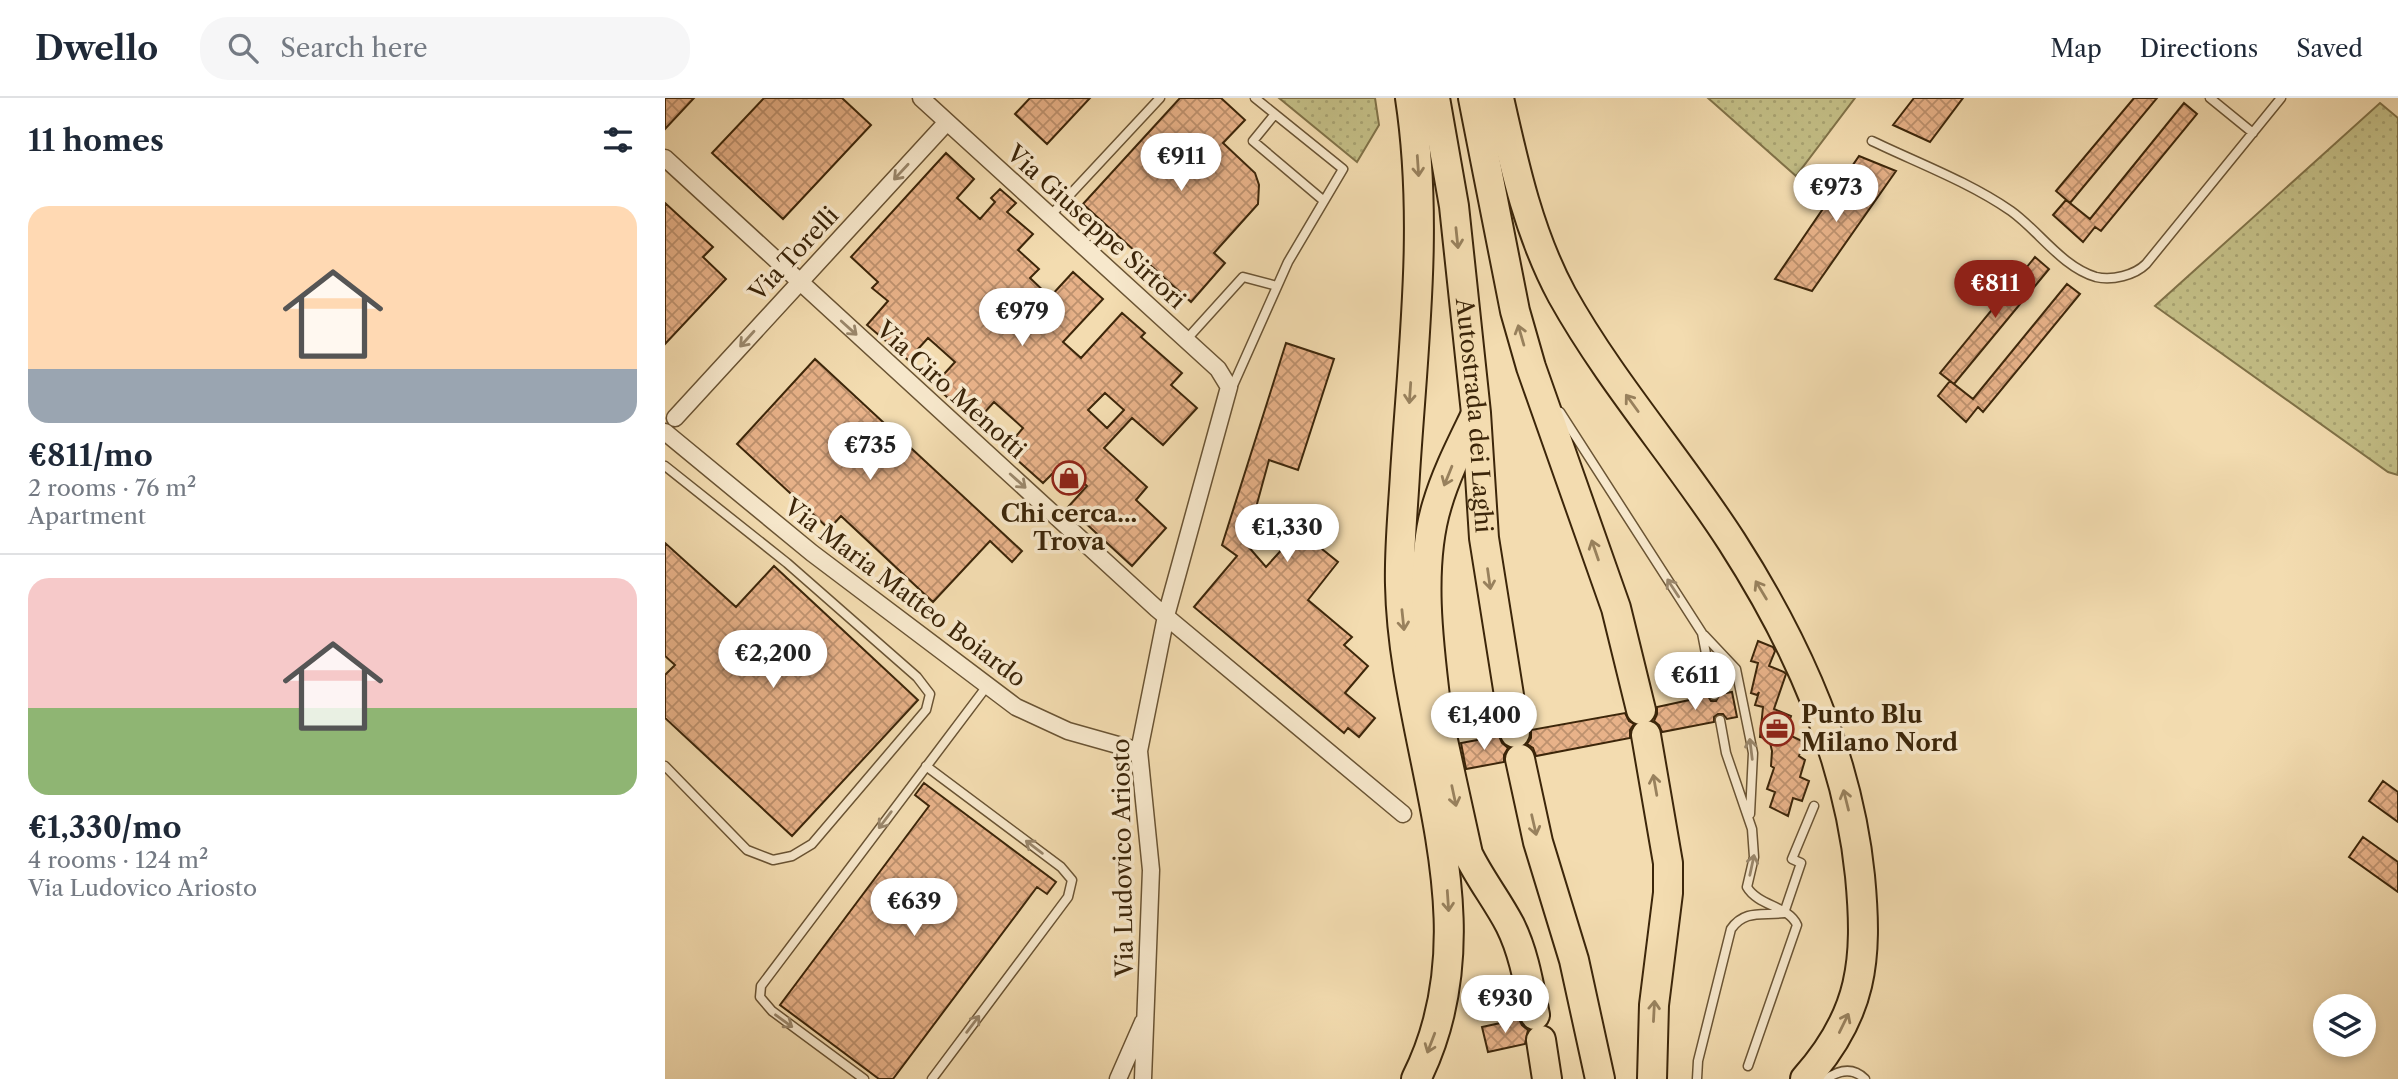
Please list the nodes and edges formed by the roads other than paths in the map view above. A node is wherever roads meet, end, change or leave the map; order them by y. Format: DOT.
graph roads {
  1 [pos="921,98"];
  2 [pos="1160,98"];
  3 [pos="1255,98"];
  4 [pos="1410,98"];
  5 [pos="1435,98"];
  6 [pos="1473,98"];
  7 [pos="1499,98"];
  8 [pos="2210,98"];
  9 [pos="2281,98"];
  10 [pos="1275,114"];
  11 [pos="947,122"];
  12 [pos="2253,133"];
  13 [pos="1872,141"];
  14 [pos="665,158"];
  15 [pos="1324,201"];
  16 [pos="1050,216"];
  17 [pos="799,282"];
  18 [pos="1277,286"];
  19 [pos="1186,340"];
  20 [pos="1531,367"];
  21 [pos="1229,396"];
  22 [pos="1476,413"];
  23 [pos="670,425"];
  24 [pos="665,466"];
  25 [pos="1166,616"];
  26 [pos="1702,633"];
  27 [pos="987,686"];
  28 [pos="1714,695"];
  29 [pos="1720,720"];
  30 [pos="1139,751"];
  31 [pos="665,766"];
  32 [pos="926,766"];
  33 [pos="1814,806"];
  34 [pos="1403,814"];
  35 [pos="1749,817"];
  36 [pos="1784,913"];
  37 [pos="1148,1010"];
  38 [pos="1748,1066"];
  39 [pos="864,1079"];
  40 [pos="932,1079"];
  41 [pos="1118,1079"];
  42 [pos="1143,1079"];
  43 [pos="1416,1079"];
  44 [pos="1547,1079"];
  45 [pos="1600,1079"];
  46 [pos="1652,1079"];
  47 [pos="1699,1079"];
  48 [pos="1805,1079"];
  49 [pos="1826,1079"];
  50 [pos="1865,1079"];
  1 -- 11 [label="street, Via Giuseppe Sirtori"];
  2 -- 16 [label="lane"];
  3 -- 10 [label="lane"];
  4 -- 43 [label="highway, one-way"];
  5 -- 22 [label="highway, Autostrada dei Laghi, one-way"];
  20 -- 6 [label="highway, Autostrada dei Laghi, one-way"];
  48 -- 7 [label="highway, one-way"];
  8 -- 12 [label="lane"];
  9 -- 12 [label="lane"];
  10 -- 15 [label="lane"];
  10 -- 15 [label="lane"];
  11 -- 16 [label="street, Via Giuseppe Sirtori"];
  11 -- 17 [label="street, Via Torelli, one-way"];
  12 -- 13 [label="lane"];
  14 -- 17 [label="street, Via Ciro Menotti"];
  15 -- 18 [label="lane"];
  16 -- 19 [label="street, Via Giuseppe Sirtori"];
  17 -- 23 [label="street, Via Torelli, one-way"];
  17 -- 25 [label="street, Via Ciro Menotti, one-way"];
  18 -- 19 [label="lane"];
  18 -- 21 [label="lane"];
  19 -- 21 [label="street, Via Giuseppe Sirtori"];
  26 -- 20 [label="lane, one-way"];
  46 -- 20 [label="highway, Autostrada dei Laghi, one-way"];
  21 -- 25 [label="street, Via Ludovico Ariosto"];
  22 -- 44 [label="highway, one-way"];
  22 -- 45 [label="highway, Autostrada dei Laghi, one-way"];
  23 -- 27 [label="street, Via Maria Matteo Boiardo"];
  24 -- 31 [label="lane"];
  25 -- 30 [label="street, Via Ludovico Ariosto"];
  25 -- 34 [label="street, Via Ciro Menotti"];
  26 -- 28 [label="lane"];
  35 -- 26 [label="lane, one-way"];
  27 -- 30 [label="street, Via Maria Matteo Boiardo"];
  27 -- 32 [label="lane"];
  29 -- 35 [label="lane"];
  30 -- 37 [label="street, Via Ludovico Ariosto"];
  32 -- 39 [label="lane, one-way"];
  40 -- 32 [label="lane, one-way"];
  33 -- 36 [label="lane"];
  36 -- 35 [label="lane, one-way"];
  36 -- 38 [label="lane"];
  36 -- 47 [label="lane"];
  37 -- 41 [label="street"];
  37 -- 42 [label="street, Via Ludovico Ariosto"];
  49 -- 50 [label="lane"];
}
